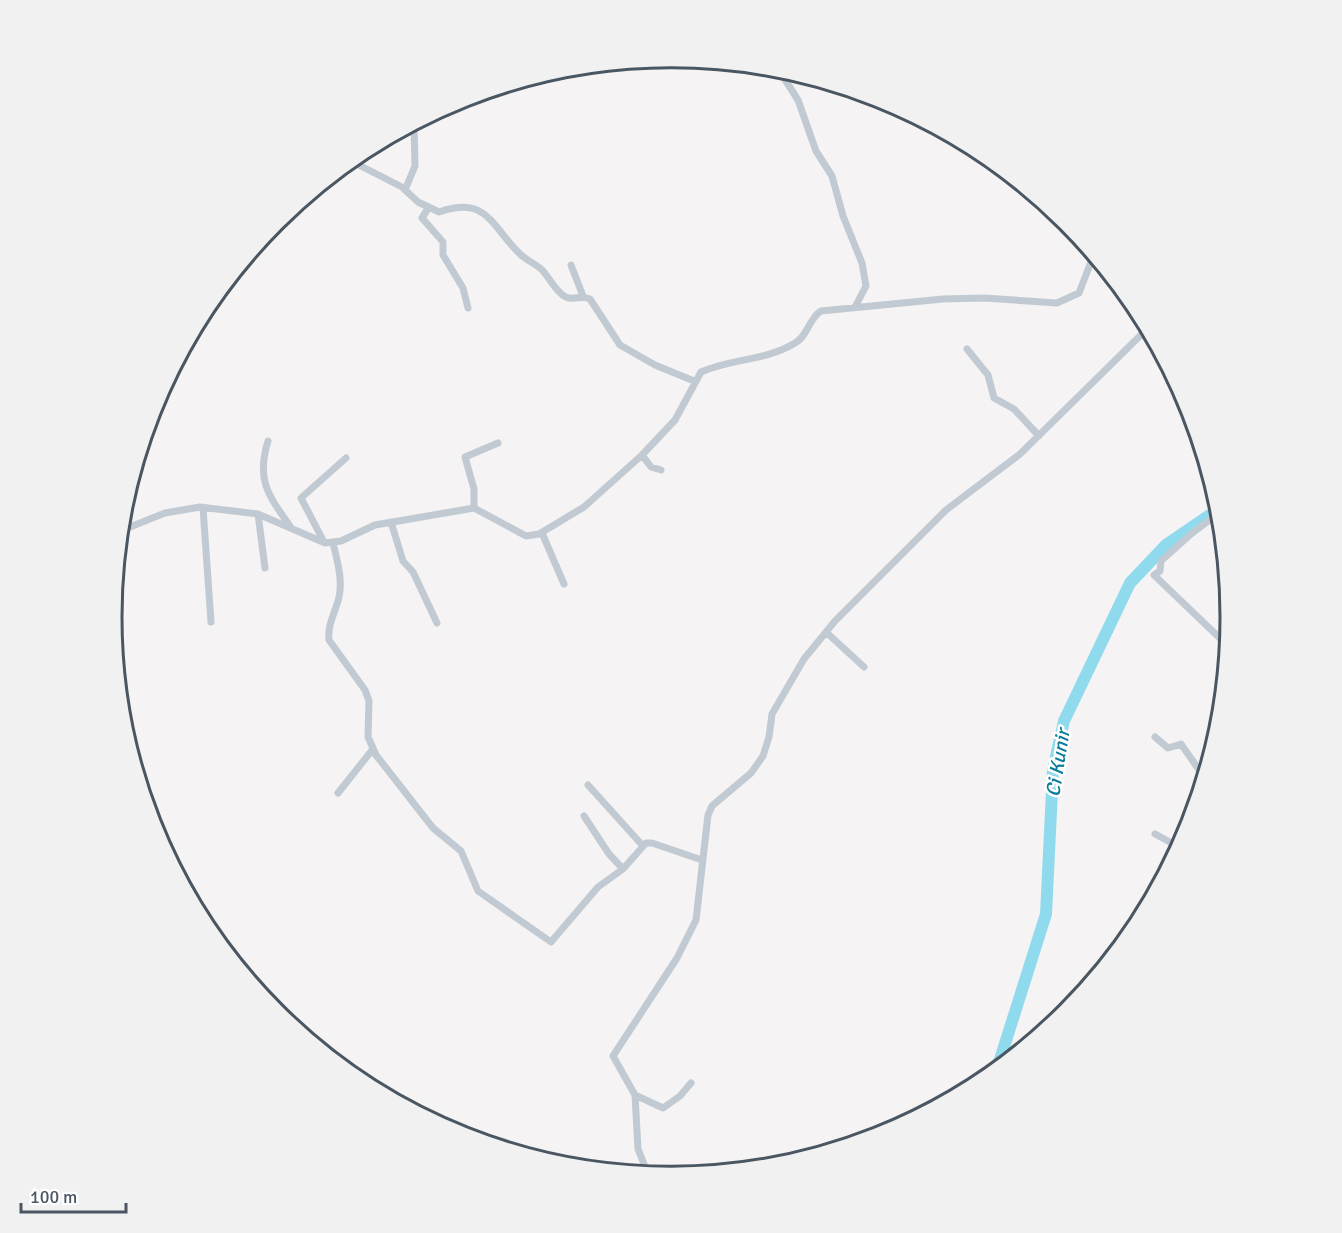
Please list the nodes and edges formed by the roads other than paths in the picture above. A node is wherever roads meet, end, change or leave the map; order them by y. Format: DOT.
graph roads {
  1 [pos="785,79"];
  2 [pos="414,131"];
  3 [pos="359,165"];
  4 [pos="405,190"];
  5 [pos="429,207"];
  6 [pos="1090,263"];
  7 [pos="571,265"];
  8 [pos="583,296"];
  9 [pos="855,307"];
  10 [pos="468,308"];
  11 [pos="1141,335"];
  12 [pos="967,349"];
  13 [pos="694,381"];
  14 [pos="1039,436"];
  15 [pos="268,441"];
  16 [pos="498,443"];
  17 [pos="642,455"];
  18 [pos="346,458"];
  19 [pos="661,470"];
  20 [pos="474,507"];
  21 [pos="203,508"];
  22 [pos="258,514"];
  23 [pos="1211,520"];
  24 [pos="391,522"];
  25 [pos="290,526"];
  26 [pos="130,527"];
  27 [pos="542,533"];
  28 [pos="329,543"];
  29 [pos="265,568"];
  30 [pos="564,584"];
  31 [pos="211,621"];
  32 [pos="437,623"];
  33 [pos="826,632"];
  34 [pos="1219,638"];
  35 [pos="864,667"];
  36 [pos="1155,737"];
  37 [pos="373,749"];
  38 [pos="1198,769"];
  39 [pos="588,785"];
  40 [pos="338,793"];
  41 [pos="584,816"];
  42 [pos="1155,834"];
  43 [pos="1171,843"];
  44 [pos="643,846"];
  45 [pos="702,860"];
  46 [pos="623,869"];
  47 [pos="692,1083"];
  48 [pos="635,1095"];
  49 [pos="644,1165"];
  1 -- 9 [label="street"];
  2 -- 4 [label="street"];
  3 -- 4 [label="street"];
  4 -- 5 [label="street"];
  5 -- 8 [label="street"];
  5 -- 10 [label="street"];
  6 -- 9 [label="street"];
  7 -- 8 [label="street"];
  8 -- 13 [label="street"];
  9 -- 13 [label="street"];
  11 -- 14 [label="street"];
  12 -- 14 [label="street"];
  13 -- 17 [label="street"];
  14 -- 33 [label="street"];
  15 -- 25 [label="street"];
  16 -- 20 [label="street"];
  17 -- 19 [label="street"];
  17 -- 27 [label="street"];
  18 -- 28 [label="street"];
  20 -- 24 [label="street"];
  20 -- 27 [label="street"];
  21 -- 22 [label="street"];
  21 -- 26 [label="street"];
  21 -- 31 [label="street"];
  22 -- 25 [label="street"];
  22 -- 29 [label="street"];
  23 -- 34 [label="street"];
  24 -- 28 [label="street"];
  24 -- 32 [label="street"];
  25 -- 28 [label="street"];
  27 -- 30 [label="street"];
  28 -- 37 [label="street"];
  33 -- 35 [label="street"];
  33 -- 45 [label="street"];
  36 -- 38 [label="street"];
  37 -- 40 [label="street"];
  37 -- 46 [label="street"];
  39 -- 44 [label="street"];
  41 -- 46 [label="street"];
  42 -- 43 [label="street"];
  44 -- 45 [label="street"];
  44 -- 46 [label="street"];
  45 -- 48 [label="street"];
  47 -- 48 [label="street"];
  48 -- 49 [label="street"];
}
